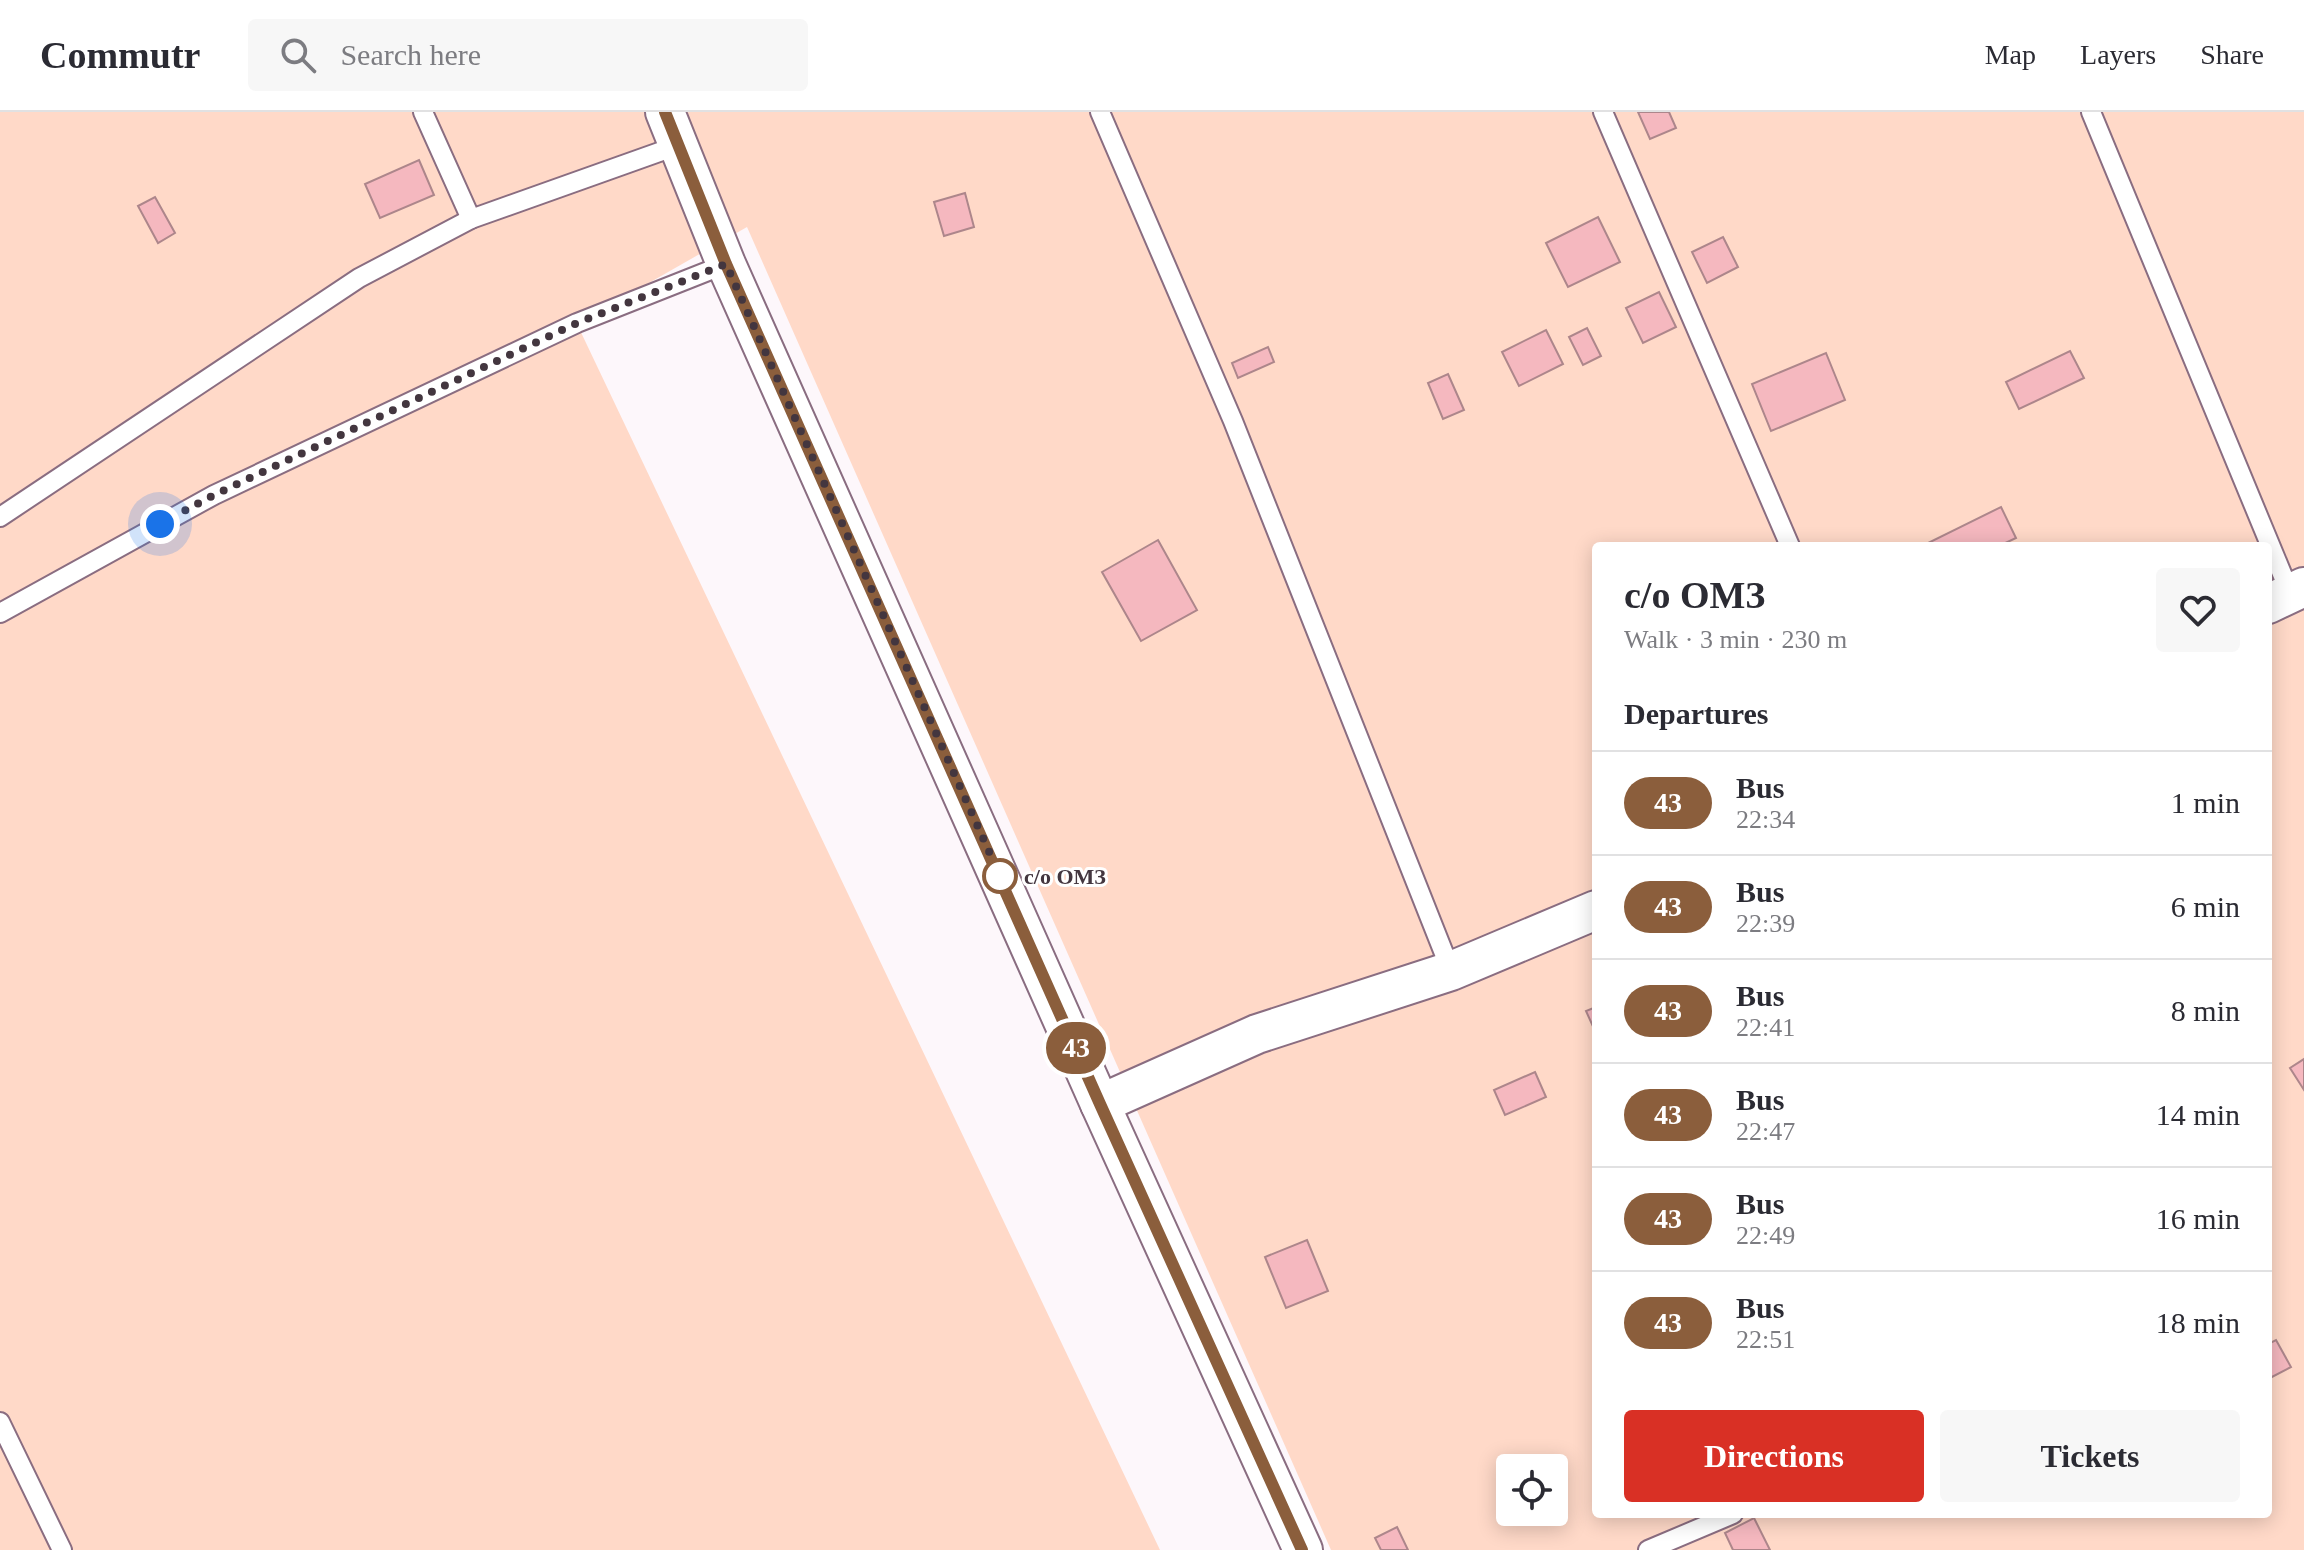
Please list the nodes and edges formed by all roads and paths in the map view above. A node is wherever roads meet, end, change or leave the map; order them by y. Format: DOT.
graph roads {
  1 [pos="423,112"];
  2 [pos="1100,112"];
  3 [pos="1603,112"];
  4 [pos="2091,112"];
  5 [pos="672,128"];
  6 [pos="471,219"];
  7 [pos="726,264"];
  8 [pos="0,517"];
  9 [pos="1788,542"];
  10 [pos="2265,542"];
  11 [pos="2272,558"];
  12 [pos="2287,595"];
  13 [pos="0,613"];
  14 [pos="1592,912"];
  15 [pos="1451,971"];
  16 [pos="1100,1104"];
  17 [pos="0,1422"];
  18 [pos="1724,1518"];
  19 [pos="62,1550"];
  20 [pos="1303,1550"];
  21 [pos="1648,1550"];
  1 -- 6 [label="lane"];
  2 -- 15 [label="lane"];
  3 -- 9 [label="lane"];
  4 -- 10 [label="lane"];
  5 -- 6 [label="lane"];
  5 -- 7 [label="street"];
  6 -- 8 [label="lane"];
  7 -- 13 [label="lane"];
  7 -- 16 [label="street"];
  11 -- 12 [label="lane"];
  14 -- 15 [label="street"];
  15 -- 16 [label="street"];
  16 -- 20 [label="street"];
  17 -- 19 [label="lane"];
  18 -- 21 [label="lane"];
}
